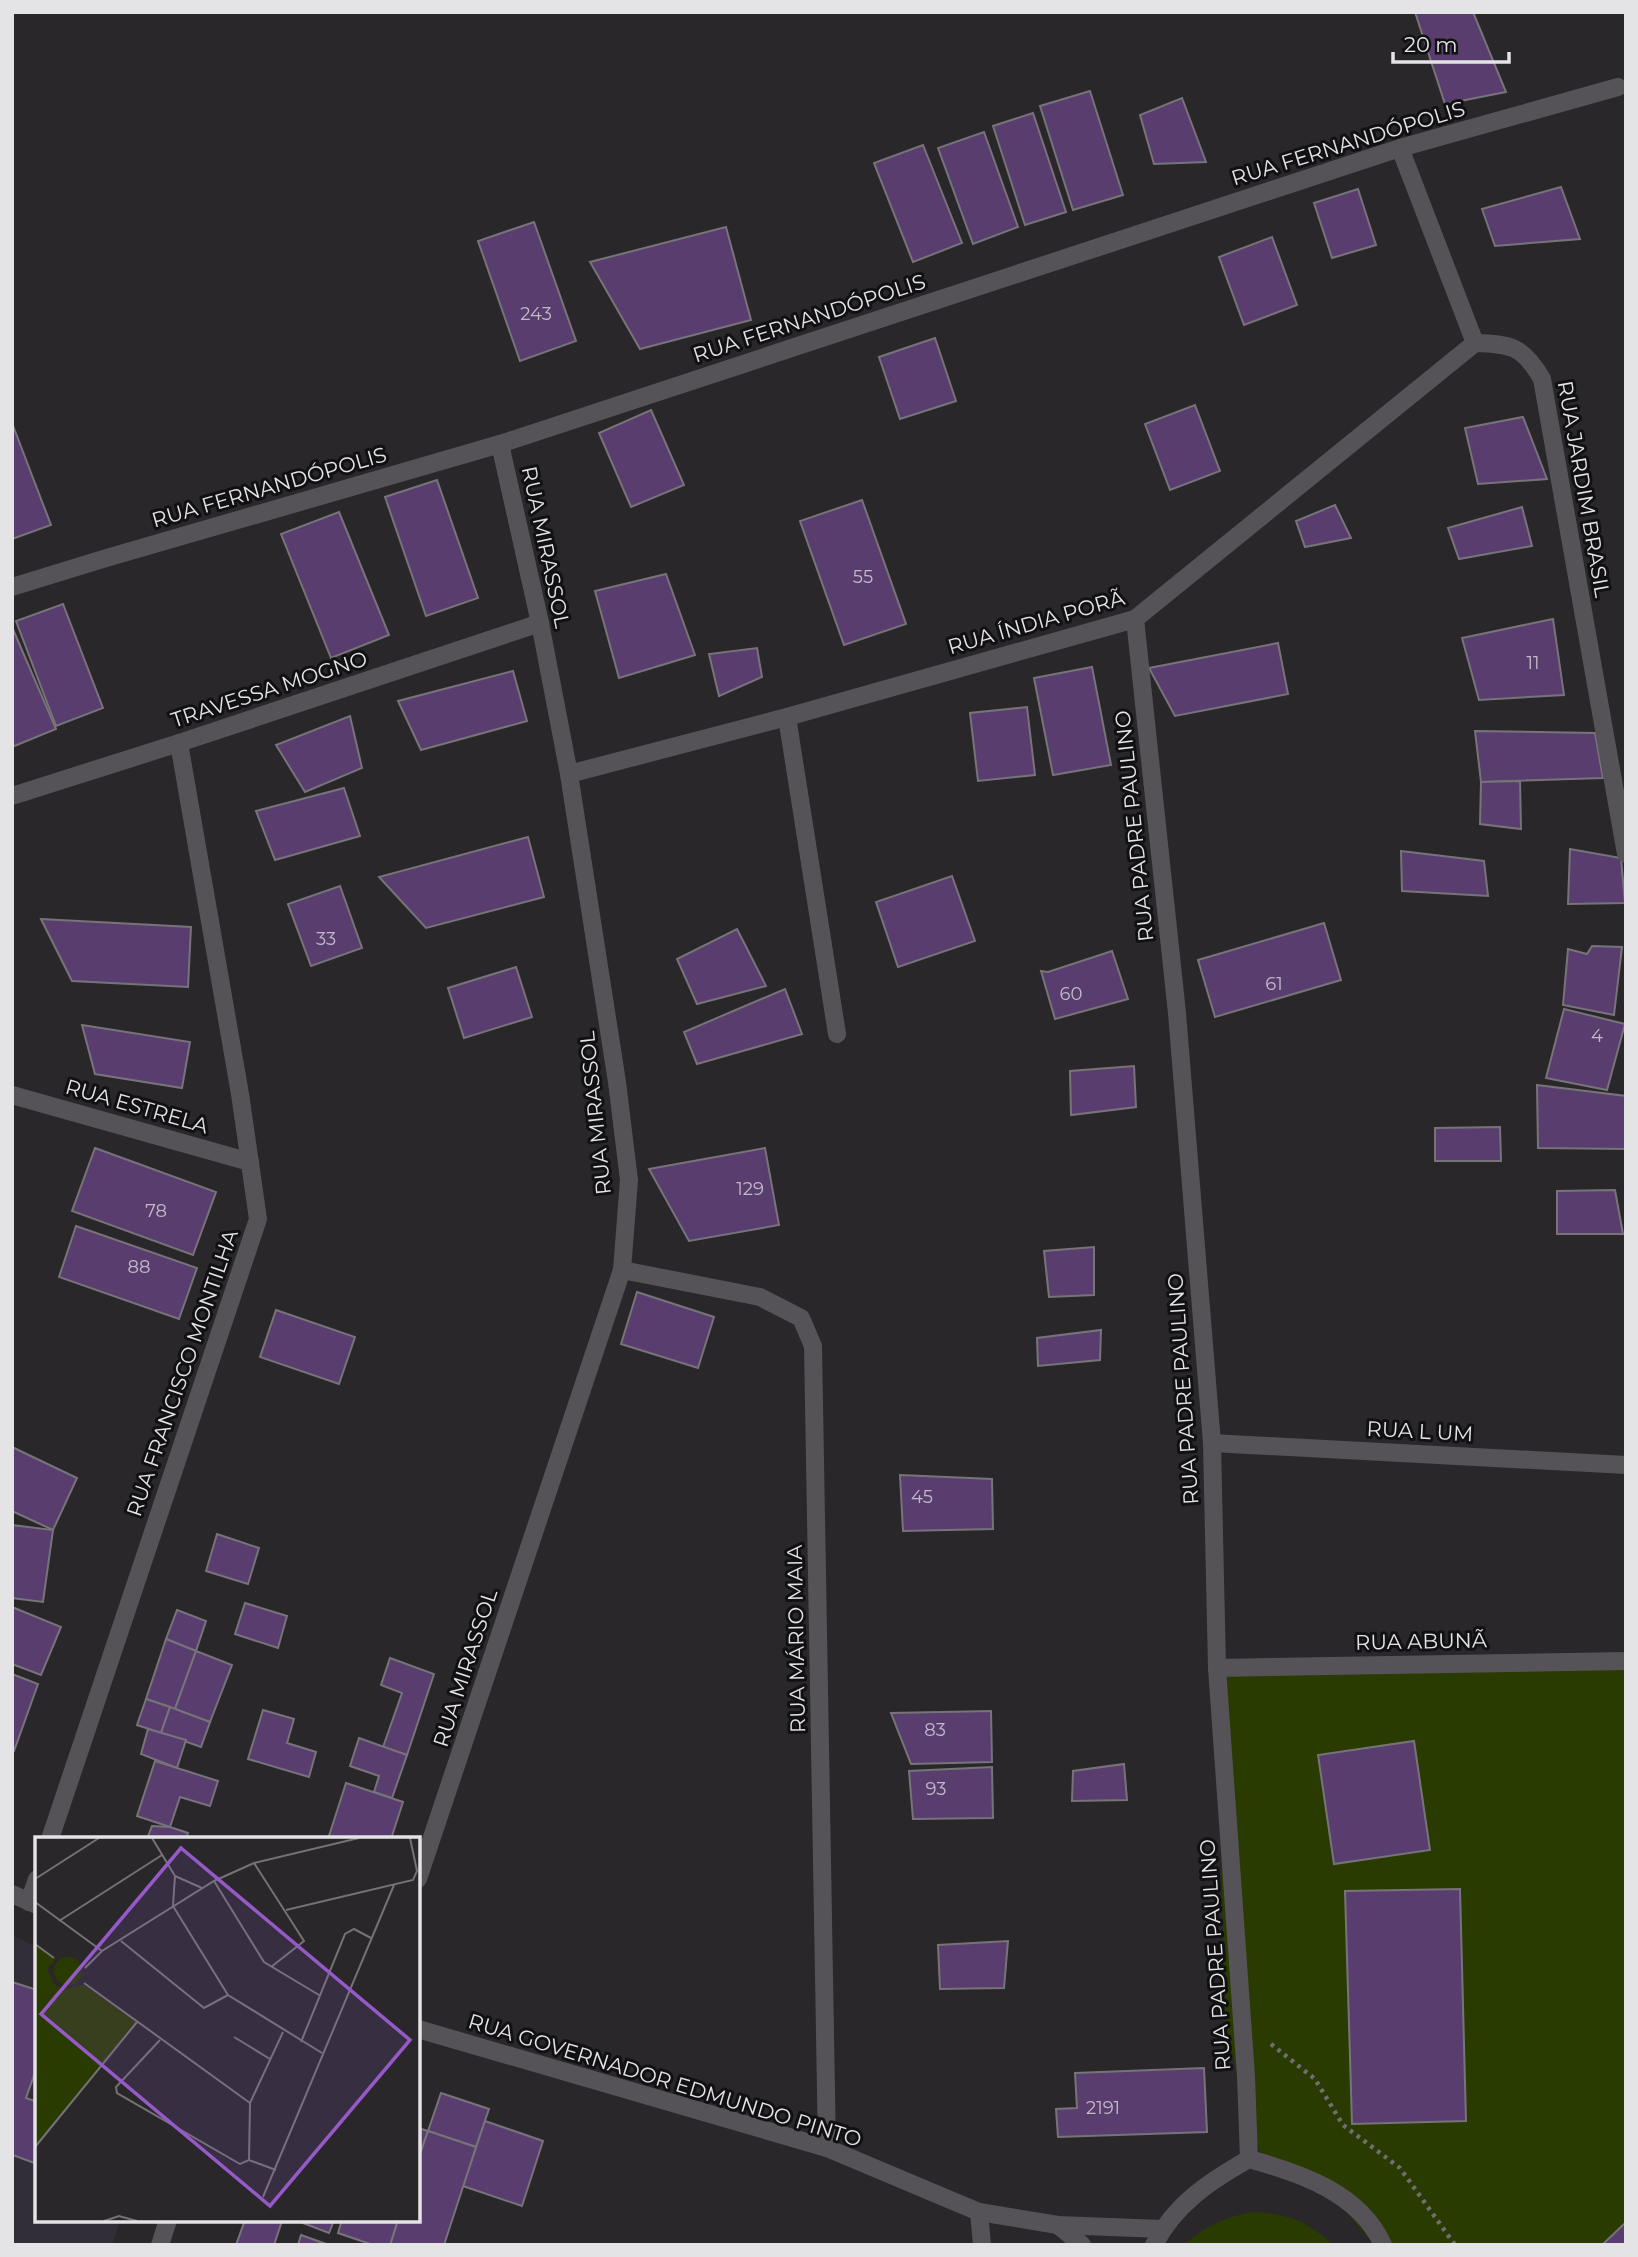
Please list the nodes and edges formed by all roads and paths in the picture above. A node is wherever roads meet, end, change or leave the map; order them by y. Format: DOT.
graph roads {
  1 [pos="1618,87"];
  2 [pos="1400,148"];
  3 [pos="1475,343"];
  4 [pos="500,444"];
  5 [pos="12,587"];
  6 [pos="1135,619"];
  7 [pos="540,623"];
  8 [pos="787,717"];
  9 [pos="179,743"];
  10 [pos="569,774"];
  11 [pos="12,796"];
  12 [pos="1626,854"];
  13 [pos="836,1034"];
  14 [pos="12,1094"];
  15 [pos="250,1161"];
  16 [pos="622,1270"];
  17 [pos="1212,1443"];
  18 [pos="1626,1465"];
  19 [pos="1626,1661"];
  20 [pos="1217,1668"];
  21 [pos="51,1837"];
  22 [pos="420,1873"];
  23 [pos="12,1894"];
  24 [pos="33,1904"];
  25 [pos="1242,2021"];
  26 [pos="420,2030"];
  27 [pos="827,2148"];
  28 [pos="1249,2159"];
  29 [pos="979,2212"];
  30 [pos="167,2222"];
  31 [pos="1058,2225"];
  32 [pos="1158,2237"];
  33 [pos="160,2245"];
  34 [pos="982,2245"];
  35 [pos="1082,2245"];
  36 [pos="1383,2245"];
  37 [pos="1455,2245"];
  1 -- 2 [label="street, RUA FERNANDÓPOLIS"];
  2 -- 3 [label="street"];
  2 -- 4 [label="street, RUA FERNANDÓPOLIS"];
  3 -- 6 [label="street, RUA ÍNDIA PORÃ"];
  3 -- 12 [label="street, RUA JARDIM BRASIL"];
  4 -- 5 [label="street, RUA FERNANDÓPOLIS"];
  4 -- 7 [label="street, RUA MIRASSOL"];
  6 -- 8 [label="street, RUA ÍNDIA PORÃ"];
  6 -- 17 [label="street, RUA PADRE PAULINO"];
  7 -- 9 [label="street, TRAVESSA MOGNO"];
  7 -- 10 [label="street, RUA MIRASSOL"];
  8 -- 10 [label="street, RUA ÍNDIA PORÃ"];
  8 -- 13 [label="street"];
  9 -- 11 [label="street, TRAVESSA MOGNO"];
  9 -- 15 [label="street, RUA FRANCISCO MONTILHA"];
  10 -- 16 [label="street, RUA MIRASSOL"];
  14 -- 15 [label="street, RUA ESTRELA"];
  15 -- 21 [label="street, RUA FRANCISCO MONTILHA"];
  16 -- 22 [label="street, RUA MIRASSOL"];
  16 -- 27 [label="street, RUA MÁRIO MAIA"];
  17 -- 18 [label="street, RUA L UM"];
  17 -- 20 [label="street, RUA PADRE PAULINO"];
  19 -- 20 [label="street, RUA ABUNÃ"];
  20 -- 25 [label="street, RUA PADRE PAULINO"];
  23 -- 24 [label="street"];
  25 -- 28 [label="street, RUA PADRE PAULINO"];
  25 -- 37 [label="path"];
  26 -- 27 [label="street, RUA GOVERNADOR EDMUNDO PINTO"];
  27 -- 29 [label="street, RUA GOVERNADOR EDMUNDO PINTO"];
  28 -- 32 [label="street"];
  28 -- 36 [label="street"];
  29 -- 31 [label="street, RUA GOVERNADOR EDMUNDO PINTO"];
  29 -- 34 [label="street"];
  30 -- 33 [label="street"];
  31 -- 32 [label="street, RUA GOVERNADOR EDMUNDO PINTO"];
  31 -- 35 [label="street"];
}
